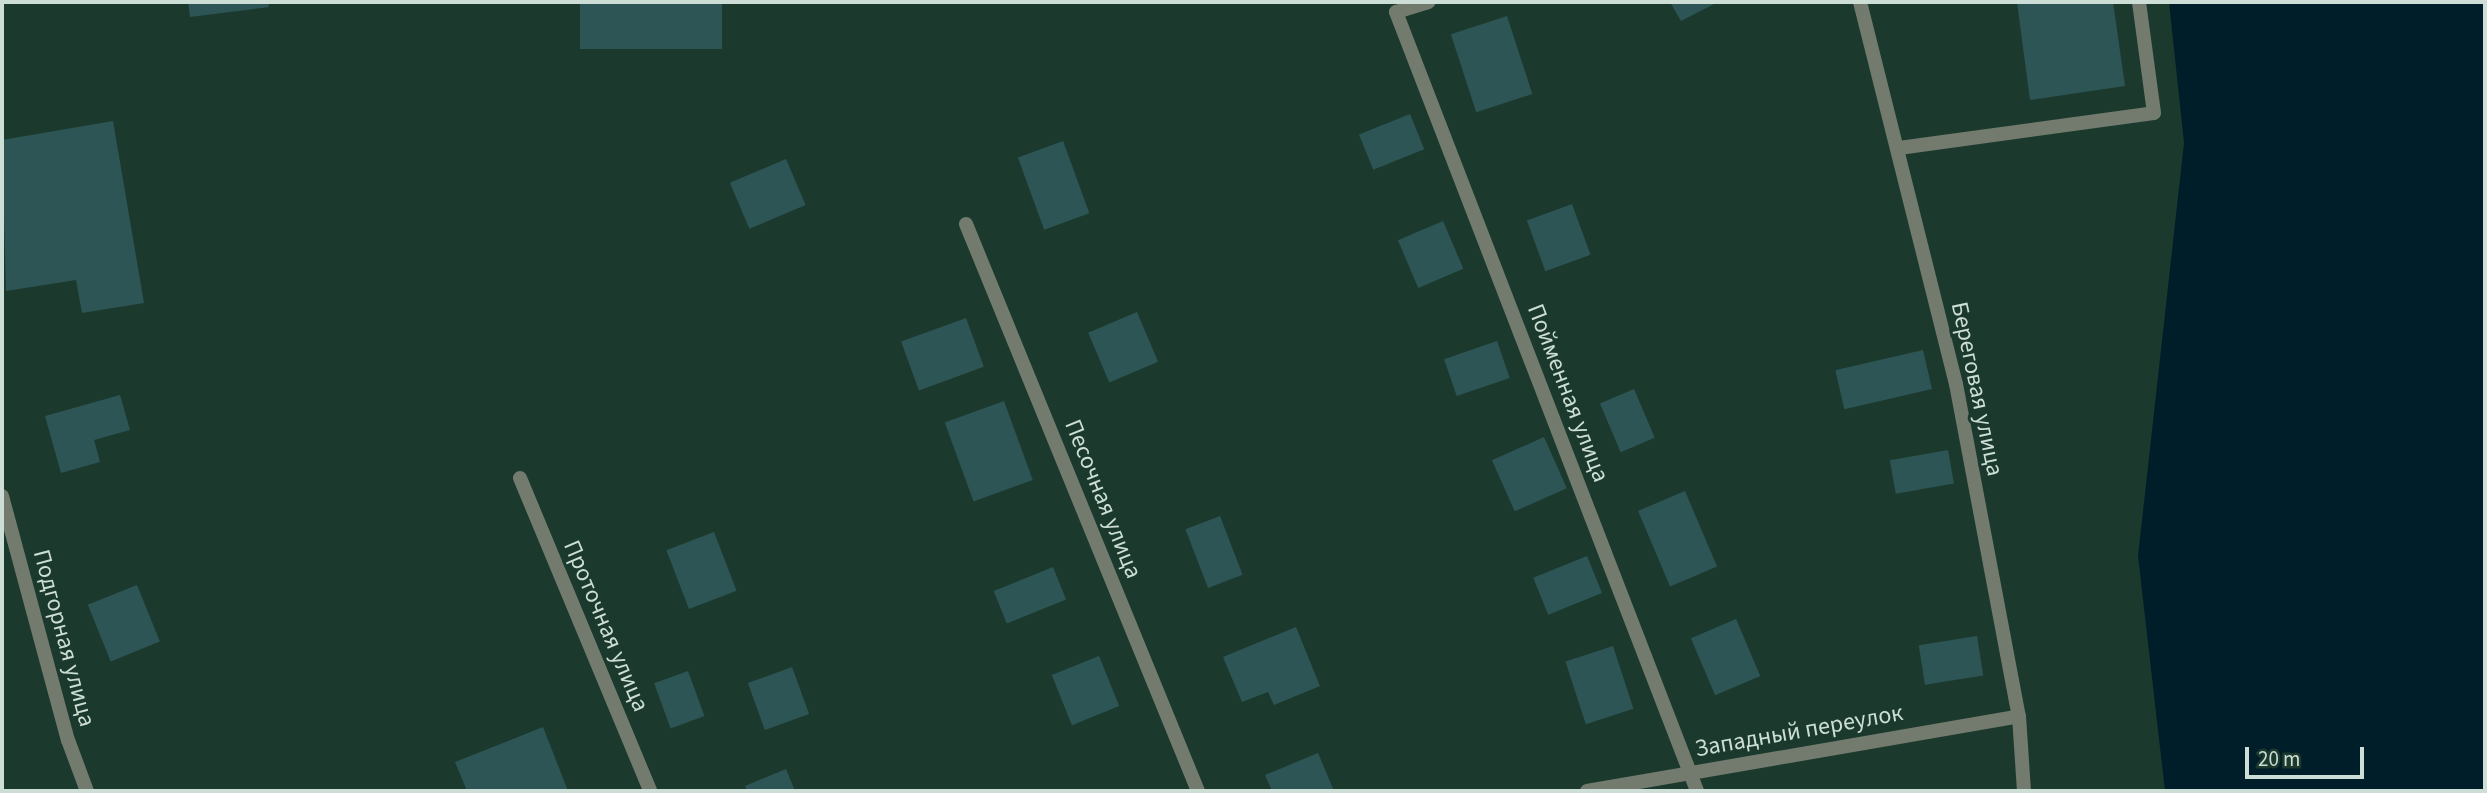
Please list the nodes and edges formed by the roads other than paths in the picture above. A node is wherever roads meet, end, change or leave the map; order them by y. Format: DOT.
graph roads {
  1 [pos="1429,2"];
  2 [pos="1860,2"];
  3 [pos="2138,2"];
  4 [pos="1899,148"];
  5 [pos="966,224"];
  6 [pos="520,478"];
  7 [pos="2,496"];
  8 [pos="2019,716"];
  9 [pos="1690,773"];
  10 [pos="88,791"];
  11 [pos="650,791"];
  12 [pos="1198,791"];
  13 [pos="1587,791"];
  14 [pos="1697,791"];
  15 [pos="2024,791"];
  1 -- 9 [label="street, Пойменная улица"];
  2 -- 4 [label="street, Береговая улица"];
  3 -- 4 [label="street"];
  4 -- 8 [label="street, Береговая улица"];
  5 -- 12 [label="street, Песочная улица"];
  6 -- 11 [label="street, Проточная улица"];
  7 -- 10 [label="street, Подгорная улица"];
  8 -- 9 [label="street, Западный переулок"];
  8 -- 15 [label="street, Береговая улица"];
  9 -- 13 [label="street, Западный переулок"];
  9 -- 14 [label="street, Пойменная улица"];
}
